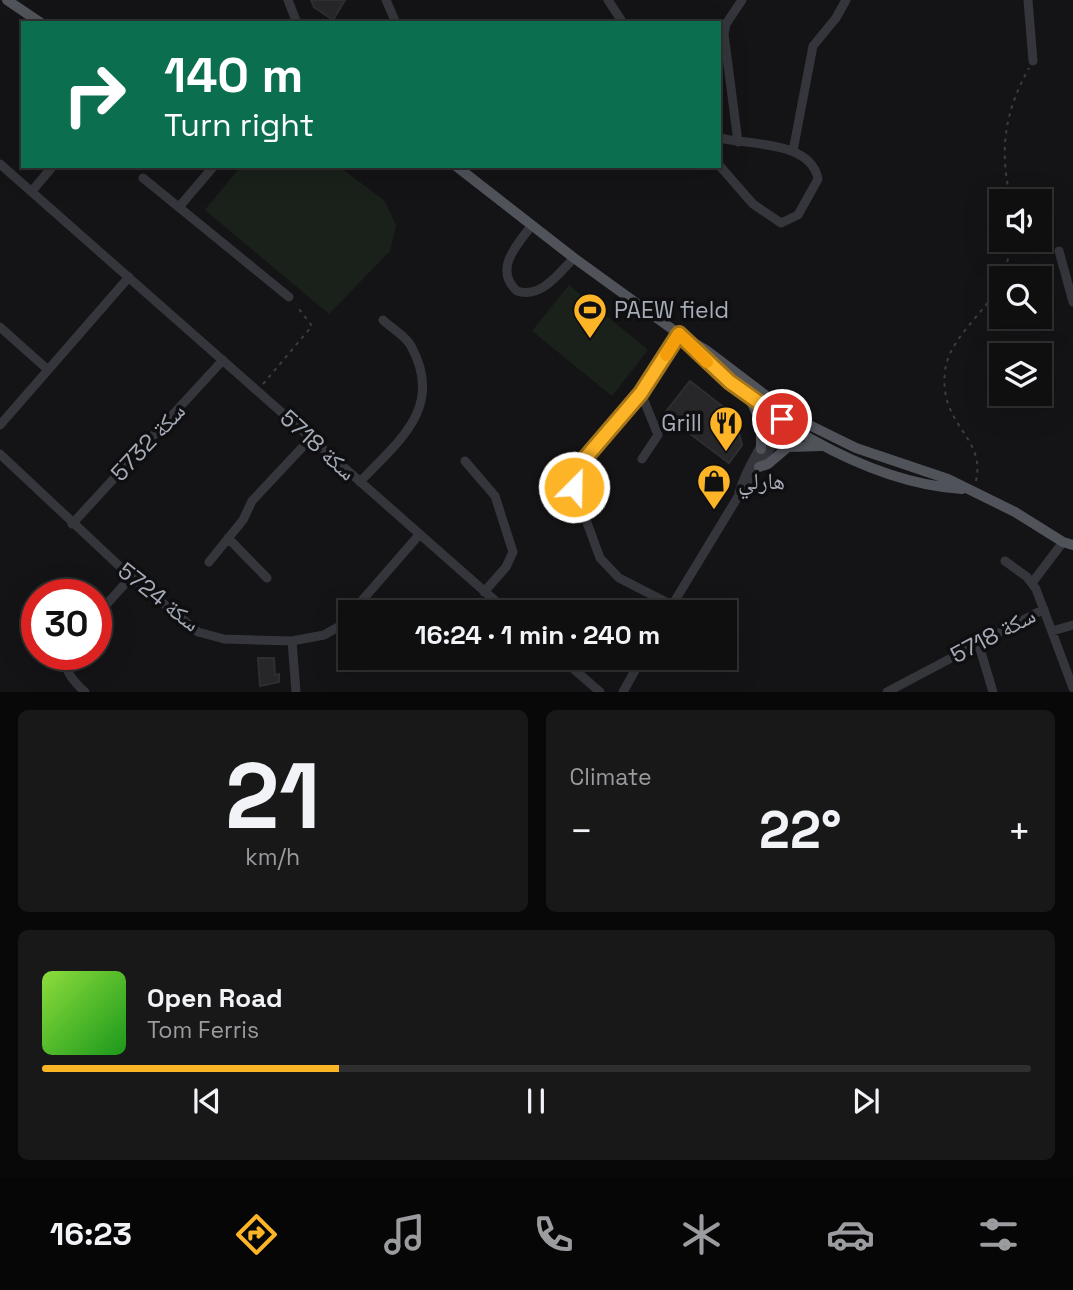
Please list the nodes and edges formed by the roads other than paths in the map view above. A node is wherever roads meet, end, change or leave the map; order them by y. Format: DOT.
graph roads {
  1 [pos="5,0"];
  2 [pos="288,0"];
  3 [pos="386,0"];
  4 [pos="608,0"];
  5 [pos="742,0"];
  6 [pos="846,0"];
  7 [pos="1028,0"];
  8 [pos="0,5"];
  9 [pos="38,21"];
  10 [pos="296,21"];
  11 [pos="395,21"];
  12 [pos="622,21"];
  13 [pos="1033,61"];
  14 [pos="721,138"];
  15 [pos="738,142"];
  16 [pos="793,151"];
  17 [pos="0,164"];
  18 [pos="721,166"];
  19 [pos="51,168"];
  20 [pos="212,168"];
  21 [pos="459,168"];
  22 [pos="142,178"];
  23 [pos="32,191"];
  24 [pos="179,207"];
  25 [pos="532,225"];
  26 [pos="1059,251"];
  27 [pos="574,258"];
  28 [pos="129,277"];
  29 [pos="289,297"];
  30 [pos="1073,302"];
  31 [pos="383,320"];
  32 [pos="0,327"];
  33 [pos="679,334"];
  34 [pos="223,359"];
  35 [pos="47,369"];
  36 [pos="641,393"];
  37 [pos="749,397"];
  38 [pos="787,417"];
  39 [pos="0,425"];
  40 [pos="311,438"];
  41 [pos="825,446"];
  42 [pos="761,449"];
  43 [pos="0,454"];
  44 [pos="642,459"];
  45 [pos="465,461"];
  46 [pos="759,467"];
  47 [pos="360,482"];
  48 [pos="969,491"];
  49 [pos="739,495"];
  50 [pos="72,524"];
  51 [pos="419,535"];
  52 [pos="228,538"];
  53 [pos="1068,544"];
  54 [pos="1073,555"];
  55 [pos="1005,561"];
  56 [pos="209,562"];
  57 [pos="131,577"];
  58 [pos="267,578"];
  59 [pos="1032,583"];
  60 [pos="484,592"];
  61 [pos="112,598"];
  62 [pos="362,600"];
  63 [pos="494,600"];
  64 [pos="655,600"];
  65 [pos="675,600"];
  66 [pos="1044,609"];
  67 [pos="1073,625"];
  68 [pos="338,627"];
  69 [pos="1052,631"];
  70 [pos="292,641"];
  71 [pos="978,642"];
  72 [pos="67,670"];
  73 [pos="575,670"];
  74 [pos="635,670"];
  75 [pos="1073,688"];
  76 [pos="85,691"];
  77 [pos="296,691"];
  78 [pos="600,691"];
  79 [pos="623,691"];
  80 [pos="887,691"];
  81 [pos="993,691"];
  1 -- 8 [label="street"];
  1 -- 9 [label="main road"];
  2 -- 10 [label="street"];
  3 -- 11 [label="street"];
  4 -- 12 [label="street"];
  5 -- 15 [label="street"];
  6 -- 16 [label="street"];
  7 -- 13 [label="street"];
  14 -- 15 [label="street"];
  15 -- 16 [label="street"];
  16 -- 18 [label="street"];
  17 -- 23 [label="street, سكة 5718"];
  19 -- 23 [label="street"];
  20 -- 24 [label="street"];
  21 -- 25 [label="main road"];
  22 -- 24 [label="street"];
  23 -- 28 [label="street, سكة 5718"];
  24 -- 29 [label="street"];
  25 -- 27 [label="main road"];
  25 -- 27 [label="street"];
  26 -- 30 [label="street"];
  27 -- 33 [label="main road"];
  28 -- 34 [label="street, سكة 5718"];
  28 -- 35 [label="street"];
  31 -- 47 [label="street"];
  32 -- 35 [label="street"];
  33 -- 36 [label="street"];
  33 -- 37 [label="main road"];
  33 -- 38 [label="main road"];
  34 -- 40 [label="street, سكة 5718"];
  34 -- 50 [label="street, سكة 5732"];
  35 -- 39 [label="street"];
  36 -- 44 [label="street"];
  36 -- 64 [label="street"];
  37 -- 38 [label="main road"];
  37 -- 42 [label="main road"];
  38 -- 41 [label="main road"];
  38 -- 42 [label="street"];
  38 -- 46 [label="street"];
  38 -- 48 [label="main road"];
  40 -- 47 [label="street, سكة 5718"];
  40 -- 52 [label="street"];
  41 -- 46 [label="main road"];
  41 -- 48 [label="main road"];
  42 -- 49 [label="street"];
  43 -- 50 [label="street, سكة 5724"];
  45 -- 60 [label="street"];
  46 -- 49 [label="street"];
  47 -- 51 [label="street, سكة 5718"];
  48 -- 53 [label="main road"];
  49 -- 65 [label="street"];
  50 -- 57 [label="street, سكة 5724"];
  51 -- 60 [label="street, سكة 5718"];
  51 -- 62 [label="street, سكة 5724"];
  52 -- 56 [label="street"];
  52 -- 58 [label="street"];
  53 -- 54 [label="main road"];
  53 -- 59 [label="street"];
  55 -- 59 [label="street, سكة 5718"];
  57 -- 61 [label="street"];
  57 -- 70 [label="street, سكة 5724"];
  59 -- 66 [label="street, سكة 5718"];
  60 -- 63 [label="street, سكة 5718"];
  66 -- 69 [label="street"];
  66 -- 71 [label="street, سكة 5718"];
  67 -- 69 [label="street"];
  68 -- 70 [label="street, سكة 5724"];
  69 -- 75 [label="street"];
  70 -- 77 [label="street"];
  71 -- 80 [label="street, سكة 5718"];
  71 -- 81 [label="street"];
  72 -- 76 [label="street"];
  73 -- 78 [label="street"];
  74 -- 79 [label="street"];
}
